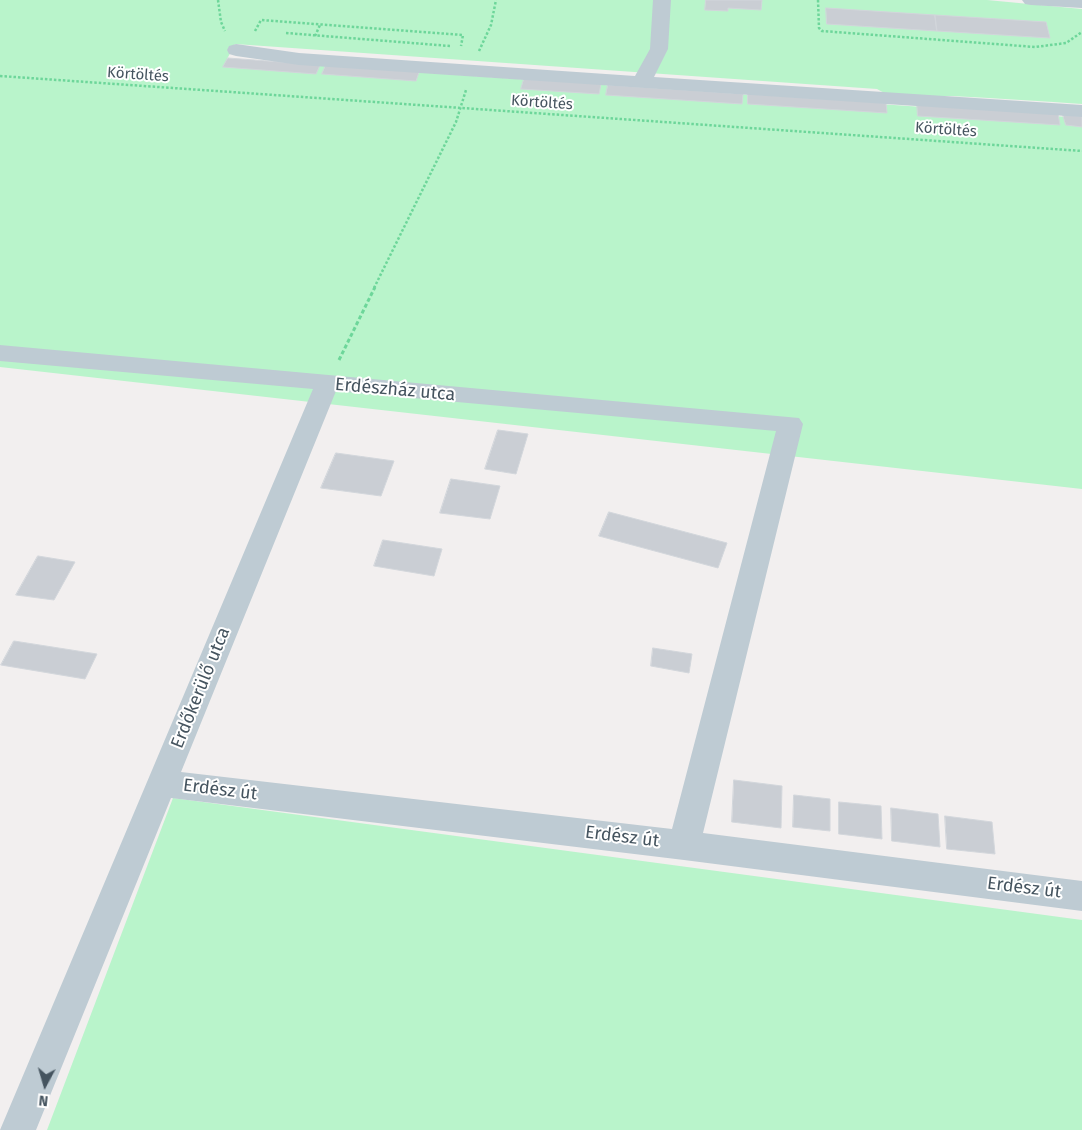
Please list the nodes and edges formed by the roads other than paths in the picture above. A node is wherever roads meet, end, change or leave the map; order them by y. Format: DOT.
graph roads {
  1 [pos="662,0"];
  2 [pos="1031,0"];
  3 [pos="1082,3"];
  4 [pos="236,50"];
  5 [pos="642,80"];
  6 [pos="1082,110"];
  7 [pos="0,353"];
  8 [pos="327,384"];
  9 [pos="162,783"];
  10 [pos="684,844"];
  11 [pos="1082,896"];
  12 [pos="16,1130"];
  1 -- 5 [label="street"];
  2 -- 3 [label="street"];
  4 -- 5 [label="street"];
  5 -- 6 [label="street"];
  7 -- 8 [label="street, Erdészház utca"];
  8 -- 9 [label="street, Erdőkerülő utca"];
  8 -- 10 [label="street, Erdészház utca"];
  9 -- 10 [label="street, Erdész út"];
  9 -- 12 [label="street, Erdőkerülő utca"];
  10 -- 11 [label="street, Erdész út"];
}
